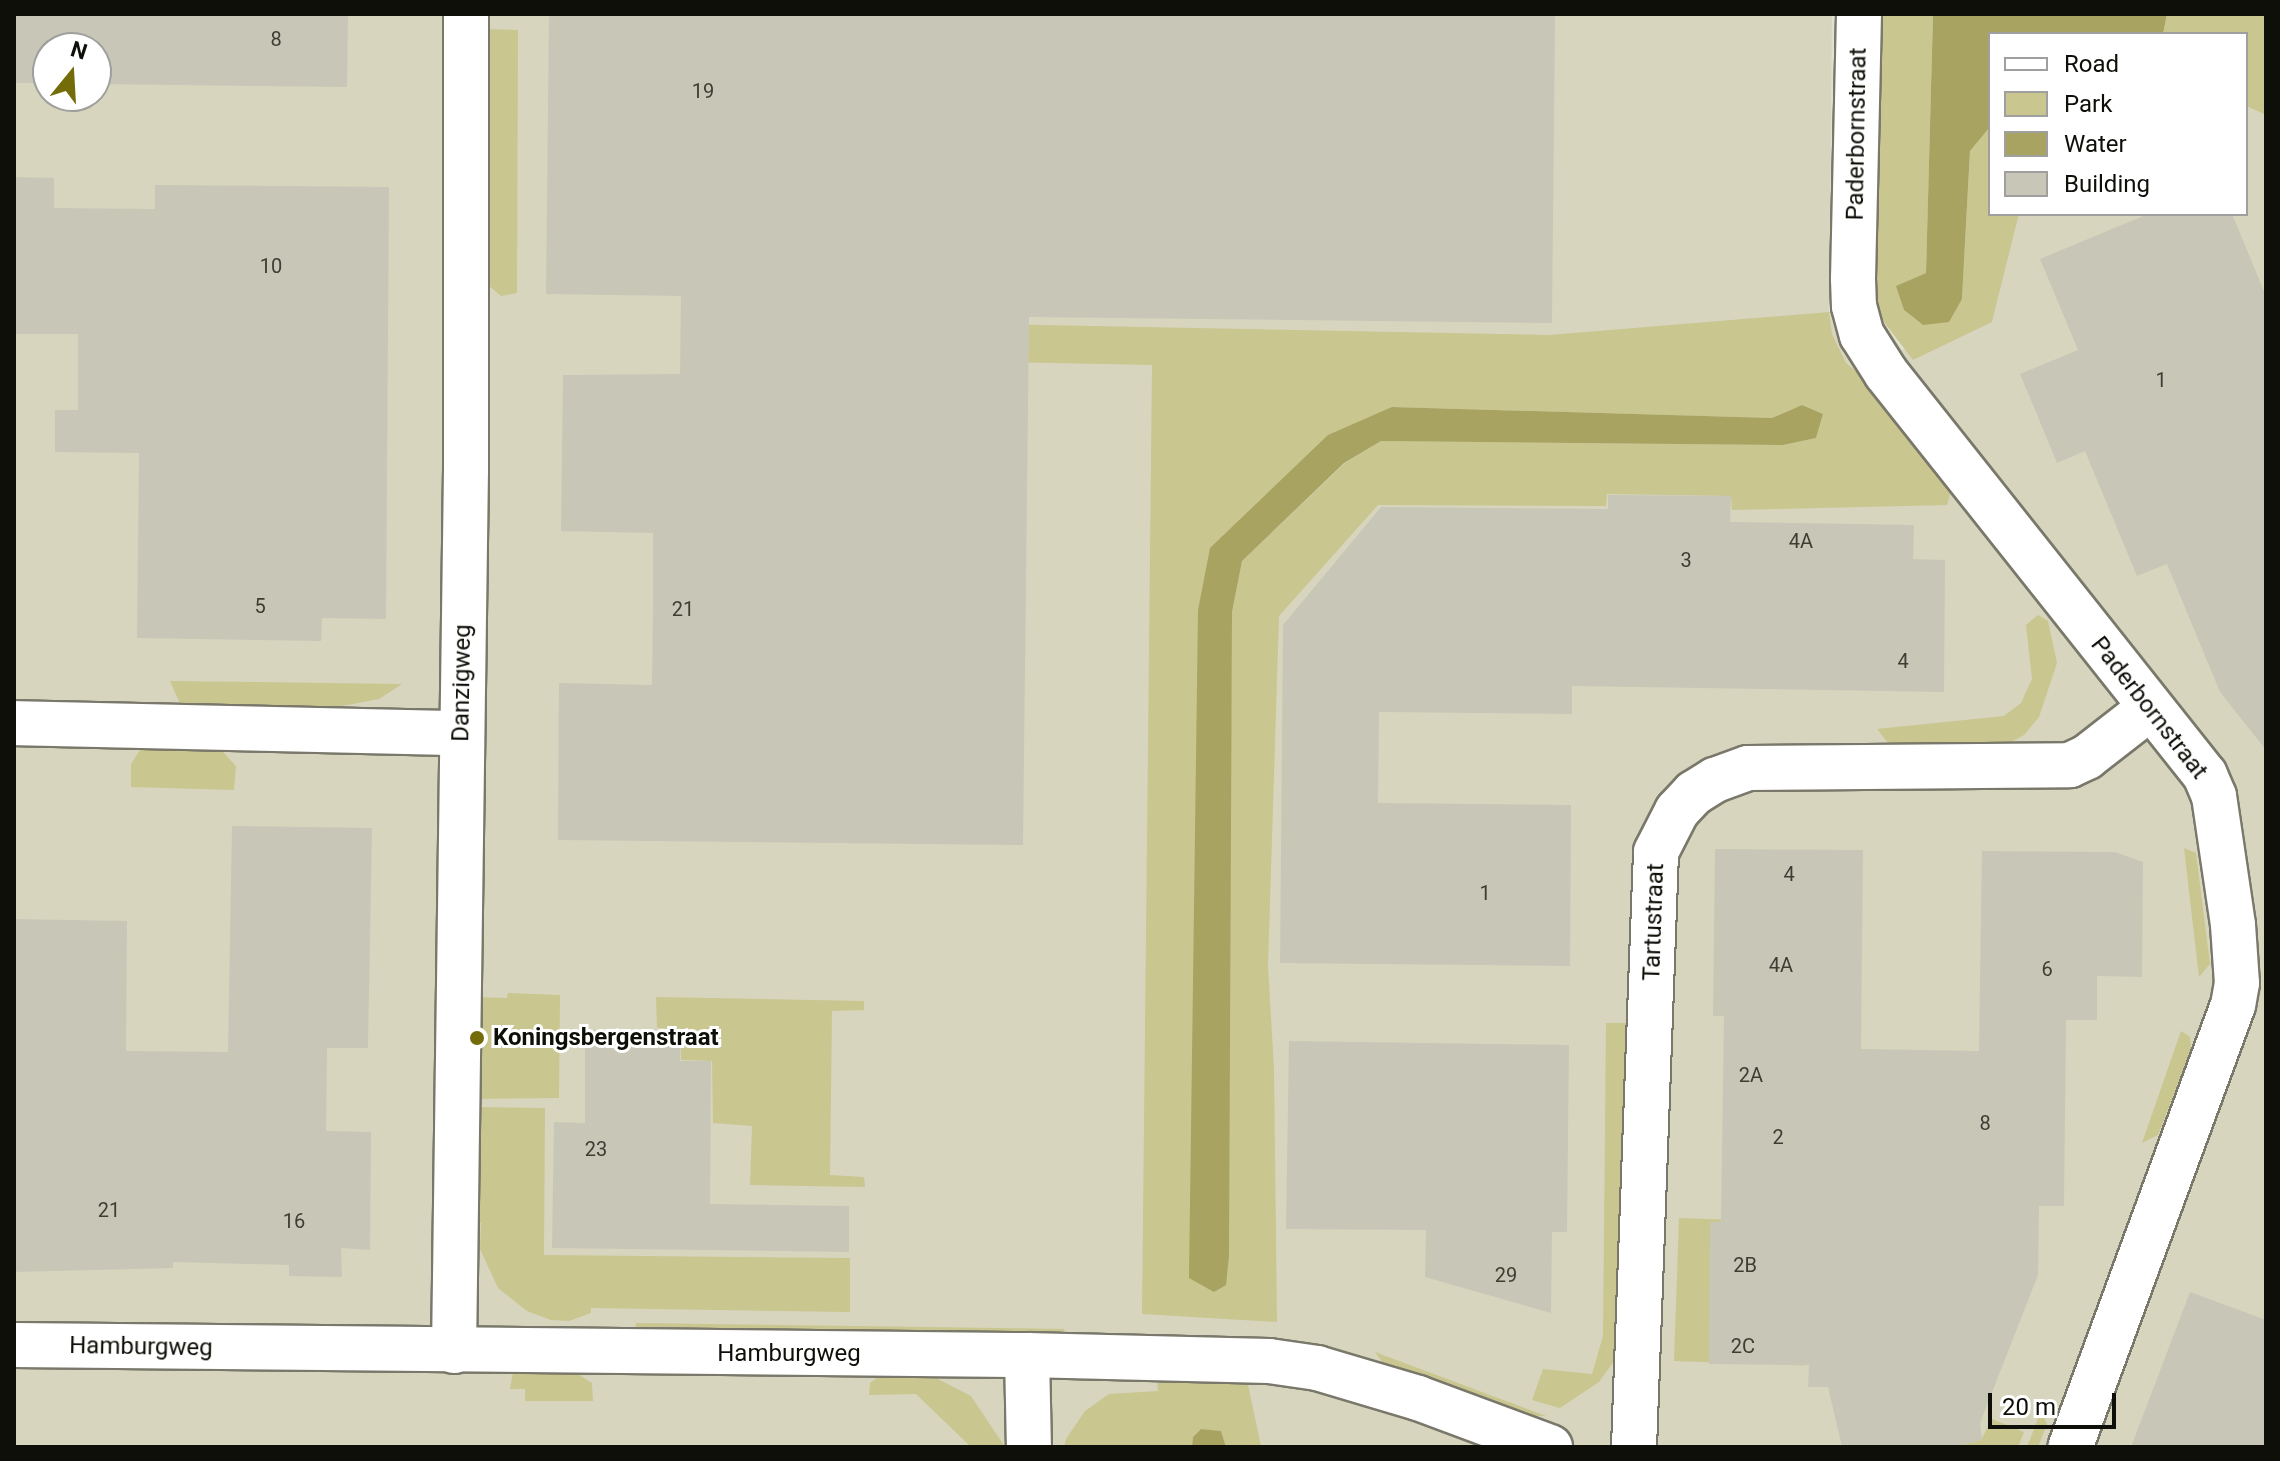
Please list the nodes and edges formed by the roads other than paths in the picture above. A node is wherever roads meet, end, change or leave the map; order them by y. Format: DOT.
graph roads {
  1 [pos="466,14"];
  2 [pos="1859,14"];
  3 [pos="2150,708"];
  4 [pos="14,723"];
  5 [pos="461,733"];
  6 [pos="14,1345"];
  7 [pos="454,1351"];
  8 [pos="1027,1355"];
  9 [pos="1029,1447"];
  10 [pos="1550,1447"];
  11 [pos="1634,1447"];
  12 [pos="2070,1447"];
  1 -- 5 [label="street, Danzigweg"];
  2 -- 3 [label="street, Paderbornstraat"];
  3 -- 11 [label="street, Tartustraat"];
  3 -- 12 [label="street, Paderbornstraat"];
  4 -- 5 [label="street"];
  5 -- 7 [label="street, Danzigweg"];
  6 -- 7 [label="street, Hamburgweg"];
  7 -- 8 [label="street, Hamburgweg"];
  8 -- 9 [label="street"];
  8 -- 10 [label="street, Hamburgweg"];
}
